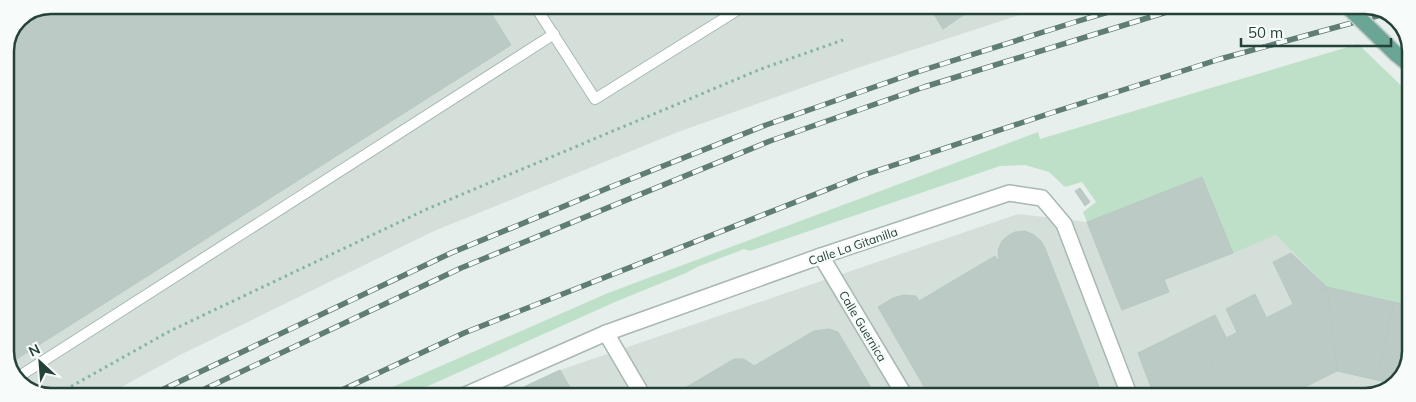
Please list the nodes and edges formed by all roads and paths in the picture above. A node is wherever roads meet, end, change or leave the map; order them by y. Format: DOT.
graph roads {
  1 [pos="541,14"];
  2 [pos="731,14"];
  3 [pos="1355,14"];
  4 [pos="554,34"];
  5 [pos="843,40"];
  6 [pos="1402,59"];
  7 [pos="821,256"];
  8 [pos="606,332"];
  9 [pos="22,374"];
  10 [pos="68,388"];
  11 [pos="481,388"];
  12 [pos="638,388"];
  13 [pos="900,388"];
  14 [pos="1127,388"];
  1 -- 4 [label="lane"];
  2 -- 4 [label="lane"];
  3 -- 6 [label="main road, bridge"];
  4 -- 9 [label="lane"];
  5 -- 10 [label="path"];
  7 -- 8 [label="street, Calle La Gitanilla"];
  7 -- 13 [label="street, Calle Guernica"];
  7 -- 14 [label="street, Calle La Gitanilla"];
  8 -- 11 [label="street, Calle La Gitanilla"];
  8 -- 12 [label="street"];
}
